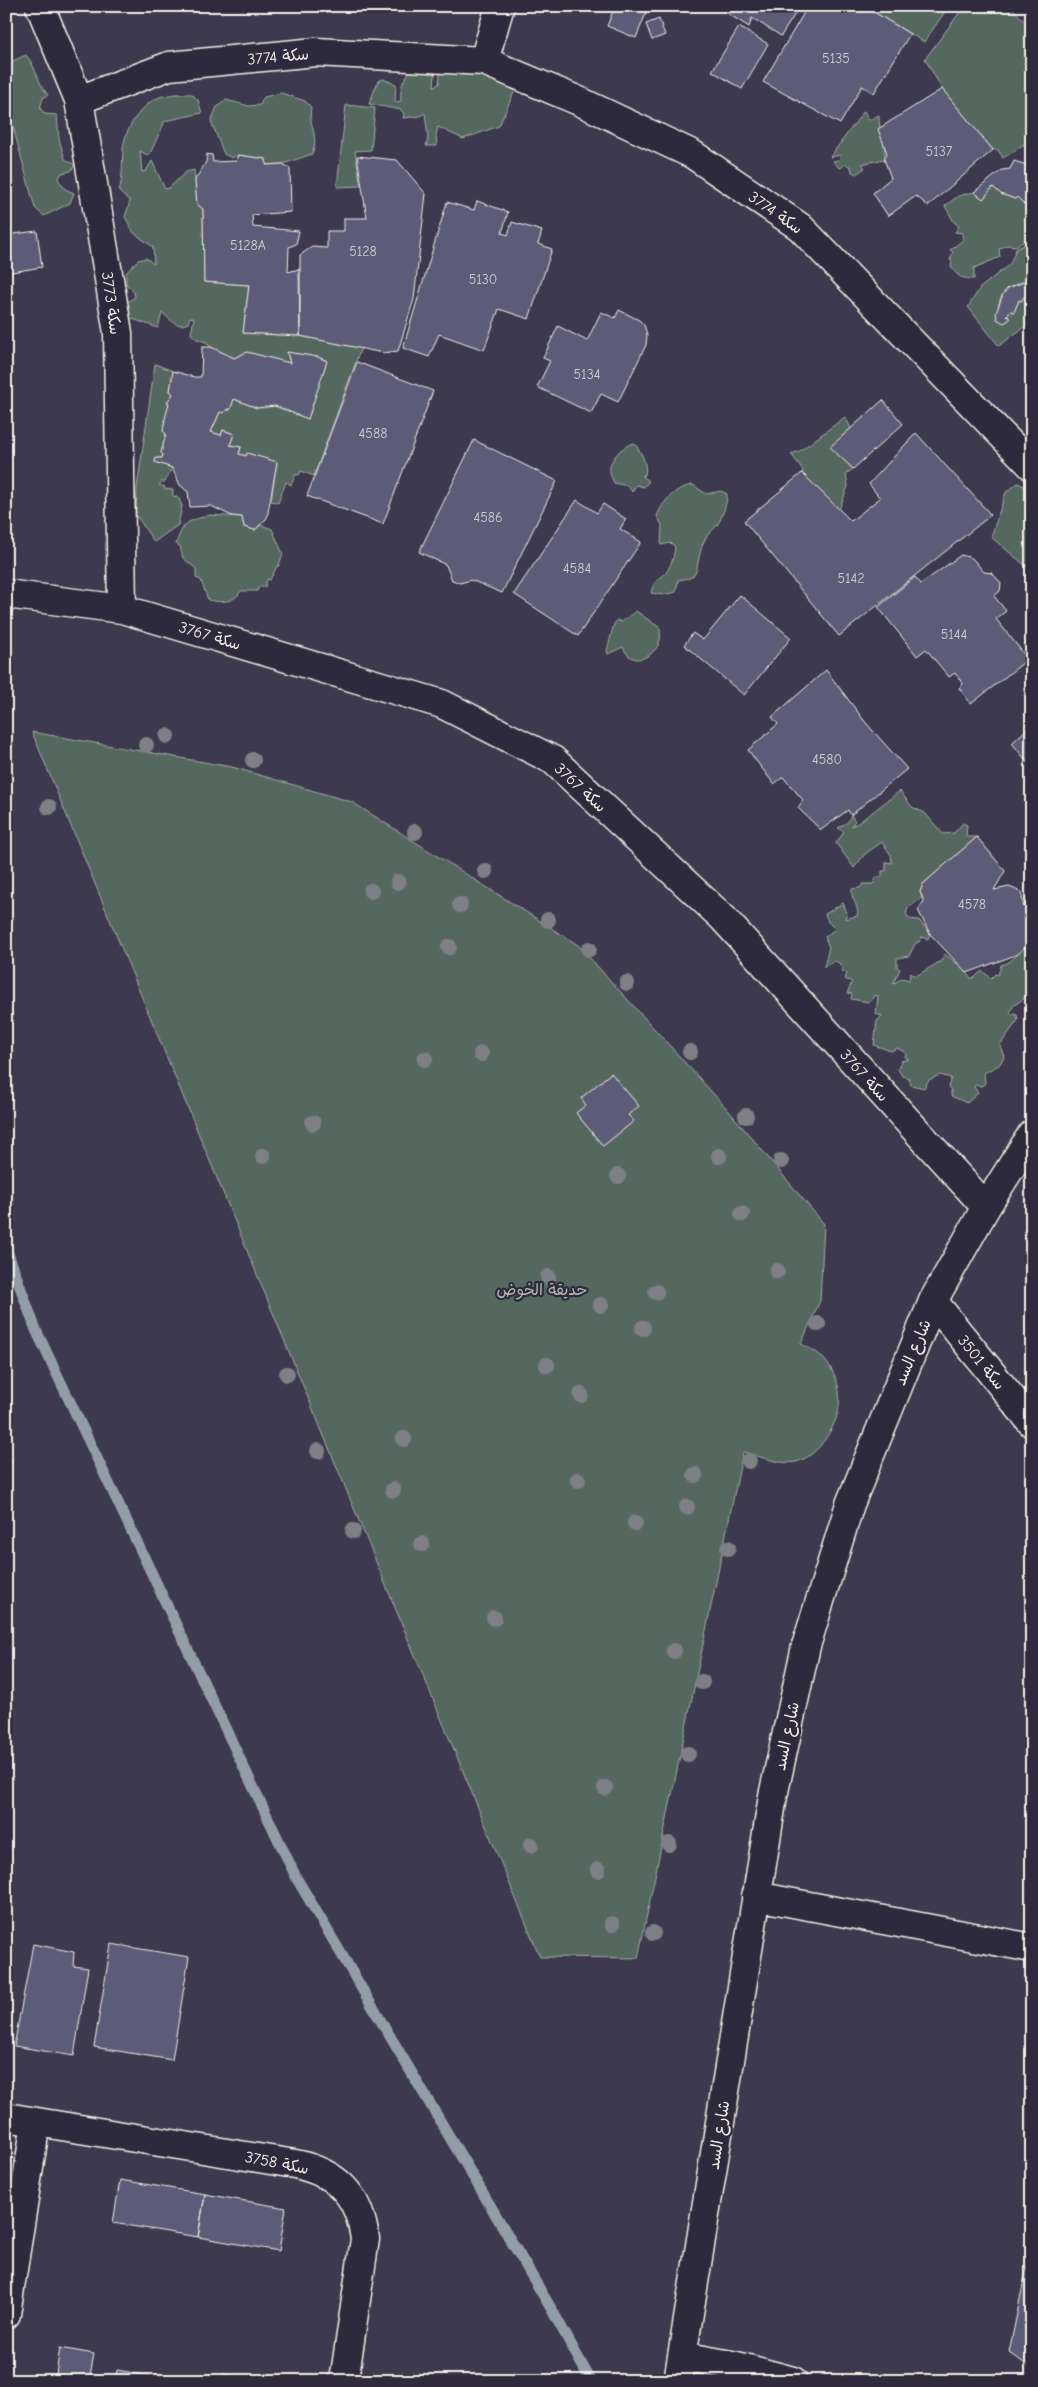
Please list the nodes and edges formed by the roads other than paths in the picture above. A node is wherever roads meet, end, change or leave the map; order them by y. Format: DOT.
graph roads {
  1 [pos="40,6"];
  2 [pos="500,6"];
  3 [pos="484,61"];
  4 [pos="80,100"];
  5 [pos="1032,466"];
  6 [pos="6,594"];
  7 [pos="122,609"];
  8 [pos="1032,1134"];
  9 [pos="986,1206"];
  10 [pos="933,1301"];
  11 [pos="1032,1423"];
  12 [pos="756,1896"];
  13 [pos="1032,1948"];
  14 [pos="6,2117"];
  15 [pos="36,2122"];
  16 [pos="6,2314"];
  17 [pos="680,2369"];
  18 [pos="344,2381"];
  19 [pos="793,2381"];
  1 -- 4 [label="street, سكة 3773"];
  2 -- 3 [label="street"];
  3 -- 4 [label="street, سكة 3774"];
  3 -- 5 [label="street, سكة 3774"];
  4 -- 7 [label="street, سكة 3773"];
  6 -- 7 [label="street, سكة 3767"];
  7 -- 9 [label="street, سكة 3767"];
  8 -- 9 [label="street, شارع السد"];
  9 -- 10 [label="street, شارع السد"];
  10 -- 11 [label="street, سكة 3501"];
  10 -- 12 [label="street, شارع السد"];
  12 -- 13 [label="street"];
  12 -- 17 [label="street, شارع السد"];
  14 -- 15 [label="street, سكة 3758"];
  15 -- 16 [label="street"];
  15 -- 18 [label="street, سكة 3758"];
  17 -- 19 [label="street"];
}
